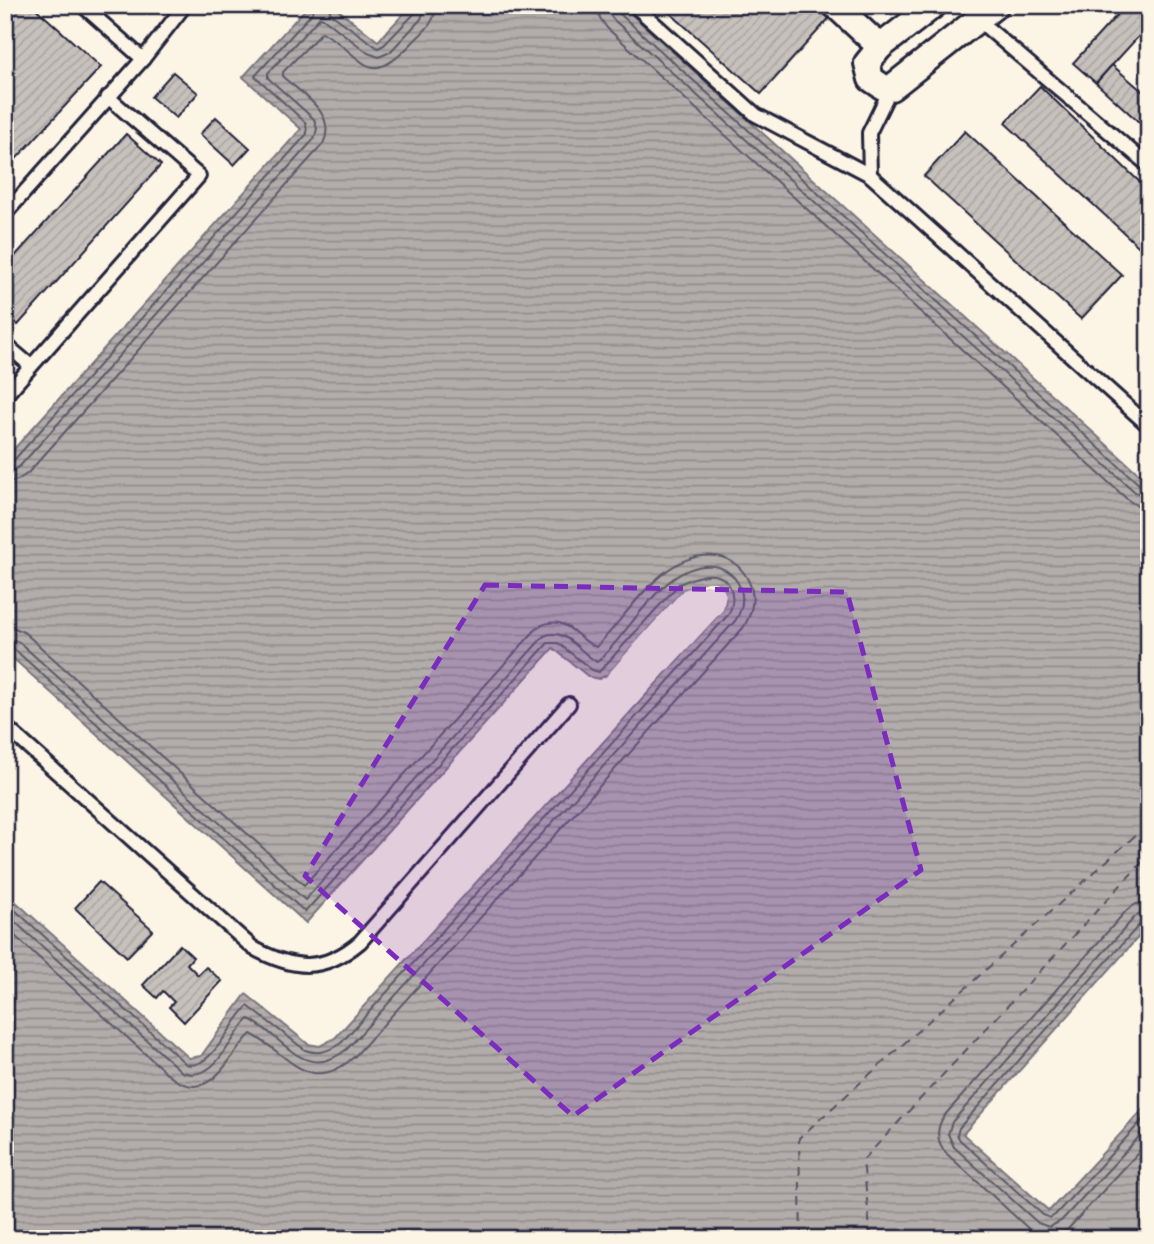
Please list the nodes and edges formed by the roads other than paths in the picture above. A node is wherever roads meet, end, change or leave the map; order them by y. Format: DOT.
graph roads {
  1 [pos="82,5"];
  2 [pos="185,5"];
  3 [pos="634,5"];
  4 [pos="835,5"];
  5 [pos="934,5"];
  6 [pos="986,12"];
  7 [pos="880,47"];
  8 [pos="144,59"];
  9 [pos="891,88"];
  10 [pos="108,97"];
  11 [pos="1149,166"];
  12 [pos="870,175"];
  13 [pos="5,214"];
  14 [pos="5,344"];
  15 [pos="32,366"];
  16 [pos="5,396"];
  17 [pos="1149,426"];
  18 [pos="569,704"];
  19 [pos="5,726"];
  1 -- 8 [label="lane"];
  2 -- 8 [label="lane"];
  3 -- 12 [label="lane"];
  4 -- 7 [label="street"];
  5 -- 7 [label="street"];
  6 -- 9 [label="street"];
  6 -- 11 [label="lane"];
  7 -- 9 [label="street"];
  8 -- 10 [label="lane"];
  9 -- 12 [label="lane"];
  10 -- 13 [label="lane"];
  10 -- 15 [label="lane"];
  12 -- 17 [label="lane"];
  14 -- 15 [label="lane"];
  15 -- 16 [label="lane"];
  18 -- 19 [label="lane"];
}
